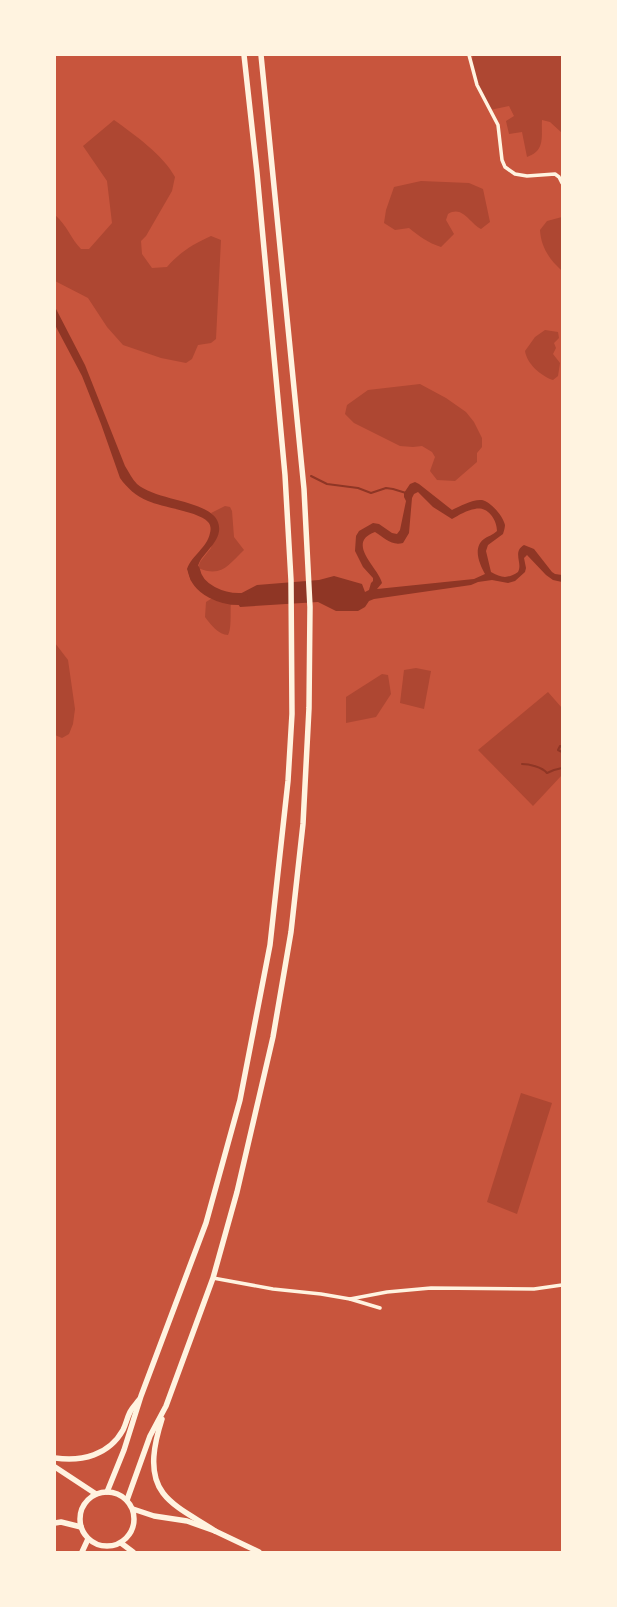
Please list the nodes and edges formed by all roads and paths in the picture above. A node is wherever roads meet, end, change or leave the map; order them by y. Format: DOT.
graph roads {
  1 [pos="244,55"];
  2 [pos="261,55"];
  3 [pos="469,55"];
  4 [pos="562,183"];
  5 [pos="213,1278"];
  6 [pos="562,1284"];
  7 [pos="350,1299"];
  8 [pos="380,1308"];
  9 [pos="142,1396"];
  10 [pos="166,1406"];
  11 [pos="55,1458"];
  12 [pos="55,1467"];
  13 [pos="107,1492"];
  14 [pos="96,1494"];
  15 [pos="126,1500"];
  16 [pos="133,1509"];
  17 [pos="55,1523"];
  18 [pos="81,1527"];
  19 [pos="215,1531"];
  20 [pos="88,1539"];
  21 [pos="121,1543"];
  22 [pos="105,1549"];
  23 [pos="82,1552"];
  24 [pos="133,1552"];
  25 [pos="259,1552"];
  1 -- 9 [label="highway"];
  2 -- 5 [label="highway"];
  3 -- 4 [label="street"];
  5 -- 7 [label="street"];
  5 -- 10 [label="highway"];
  6 -- 7 [label="street"];
  7 -- 8 [label="street"];
  9 -- 11 [label="highway"];
  9 -- 13 [label="highway"];
  10 -- 15 [label="highway"];
  10 -- 19 [label="highway"];
  12 -- 14 [label="highway"];
  13 -- 14 [label="highway"];
  13 -- 15 [label="highway"];
  14 -- 18 [label="highway"];
  15 -- 16 [label="highway"];
  16 -- 19 [label="highway"];
  16 -- 21 [label="highway"];
  17 -- 18 [label="highway"];
  18 -- 20 [label="highway"];
  19 -- 25 [label="highway"];
  20 -- 22 [label="highway"];
  20 -- 23 [label="highway"];
  21 -- 22 [label="highway"];
  21 -- 24 [label="highway"];
}
